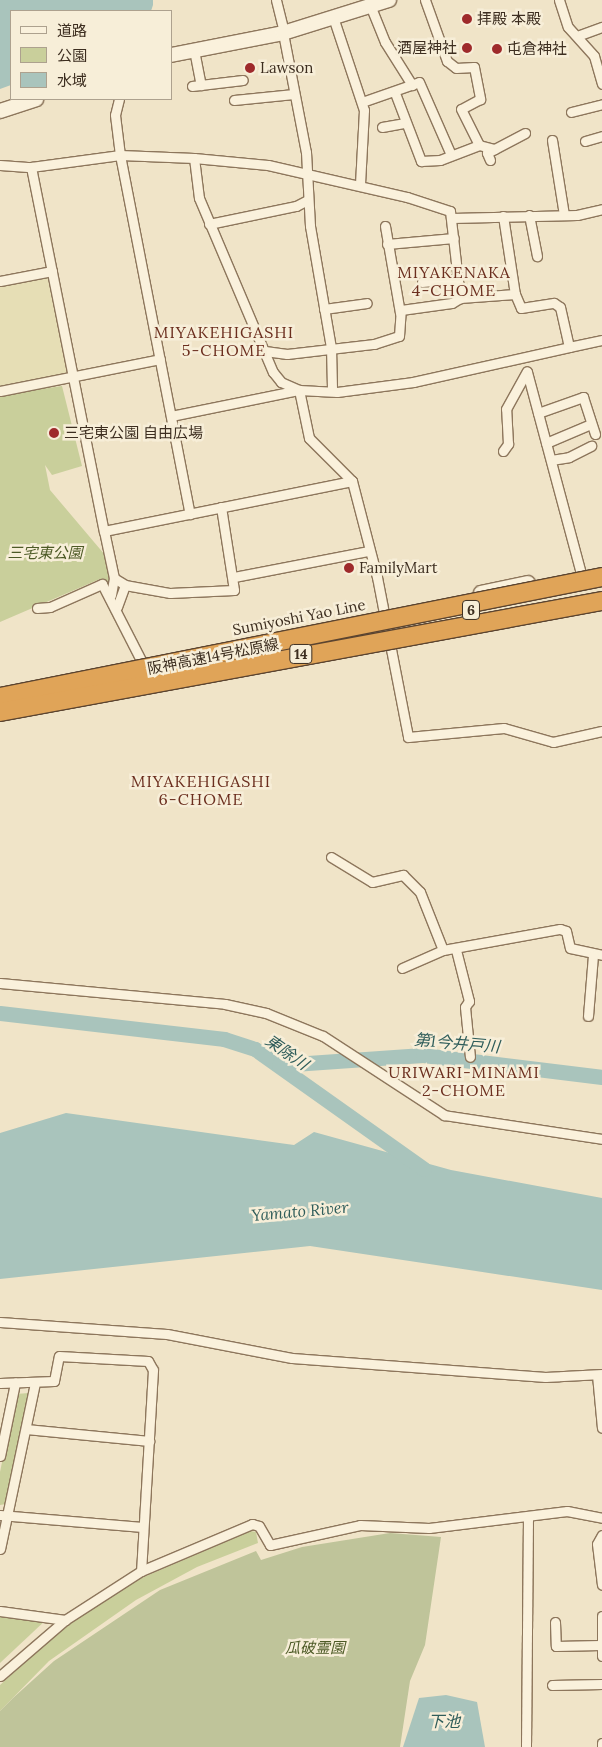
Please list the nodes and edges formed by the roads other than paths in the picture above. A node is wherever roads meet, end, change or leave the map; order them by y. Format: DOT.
graph roads {
  1 [pos="276,0"];
  2 [pos="389,0"];
  3 [pos="425,0"];
  4 [pos="559,0"];
  5 [pos="370,6"];
  6 [pos="333,17"];
  7 [pos="602,27"];
  8 [pos="284,33"];
  9 [pos="576,36"];
  10 [pos="194,50"];
  11 [pos="172,55"];
  12 [pos="600,71"];
  13 [pos="243,80"];
  14 [pos="602,84"];
  15 [pos="412,85"];
  16 [pos="395,93"];
  17 [pos="294,94"];
  18 [pos="33,100"];
  19 [pos="119,100"];
  20 [pos="234,100"];
  21 [pos="362,102"];
  22 [pos="602,104"];
  23 [pos="0,111"];
  24 [pos="570,112"];
  25 [pos="404,123"];
  26 [pos="382,126"];
  27 [pos="525,133"];
  28 [pos="602,136"];
  29 [pos="552,140"];
  30 [pos="585,141"];
  31 [pos="479,145"];
  32 [pos="494,149"];
  33 [pos="120,155"];
  34 [pos="452,156"];
  35 [pos="194,158"];
  36 [pos="490,160"];
  37 [pos="0,165"];
  38 [pos="31,167"];
  39 [pos="309,175"];
  40 [pos="360,184"];
  41 [pos="308,200"];
  42 [pos="602,209"];
  43 [pos="529,215"];
  44 [pos="564,215"];
  45 [pos="503,216"];
  46 [pos="452,218"];
  47 [pos="209,224"];
  48 [pos="385,226"];
  49 [pos="454,238"];
  50 [pos="388,244"];
  51 [pos="537,256"];
  52 [pos="52,270"];
  53 [pos="458,280"];
  54 [pos="0,281"];
  55 [pos="422,282"];
  56 [pos="515,294"];
  57 [pos="460,298"];
  58 [pos="367,303"];
  59 [pos="324,309"];
  60 [pos="400,313"];
  61 [pos="602,340"];
  62 [pos="331,347"];
  63 [pos="568,347"];
  64 [pos="265,352"];
  65 [pos="160,359"];
  66 [pos="525,359"];
  67 [pos="526,372"];
  68 [pos="74,376"];
  69 [pos="332,389"];
  70 [pos="300,390"];
  71 [pos="0,391"];
  72 [pos="538,413"];
  73 [pos="171,416"];
  74 [pos="591,424"];
  75 [pos="595,434"];
  76 [pos="546,442"];
  77 [pos="591,446"];
  78 [pos="503,451"];
  79 [pos="551,460"];
  80 [pos="352,482"];
  81 [pos="221,508"];
  82 [pos="190,514"];
  83 [pos="104,531"];
  84 [pos="368,551"];
  85 [pos="602,569"];
  86 [pos="581,573"];
  87 [pos="234,577"];
  88 [pos="602,577"];
  89 [pos="114,578"];
  90 [pos="125,585"];
  91 [pos="602,587"];
  92 [pos="111,595"];
  93 [pos="602,601"];
  94 [pos="117,607"];
  95 [pos="37,608"];
  96 [pos="602,608"];
  97 [pos="384,617"];
  98 [pos="339,632"];
  99 [pos="389,647"];
  100 [pos="144,662"];
  101 [pos="150,691"];
  102 [pos="0,692"];
  103 [pos="0,697"];
  104 [pos="0,712"];
  105 [pos="0,720"];
  106 [pos="602,731"];
  107 [pos="331,857"];
  108 [pos="443,950"];
  109 [pos="456,950"];
  110 [pos="597,955"];
  111 [pos="402,968"];
  112 [pos="0,983"];
  113 [pos="588,1016"];
  114 [pos="470,1057"];
  115 [pos="602,1139"];
  116 [pos="0,1322"];
  117 [pos="600,1374"];
  118 [pos="0,1383"];
  119 [pos="15,1383"];
  120 [pos="35,1383"];
  121 [pos="602,1428"];
  122 [pos="26,1429"];
  123 [pos="149,1440"];
  124 [pos="0,1456"];
  125 [pos="4,1515"];
  126 [pos="528,1517"];
  127 [pos="602,1518"];
  128 [pos="142,1527"];
  129 [pos="602,1535"];
  130 [pos="0,1549"];
  131 [pos="141,1570"];
  132 [pos="602,1581"];
  133 [pos="602,1585"];
  134 [pos="0,1611"];
  135 [pos="602,1616"];
  136 [pos="65,1620"];
  137 [pos="555,1622"];
  138 [pos="600,1645"];
  139 [pos="602,1656"];
  140 [pos="0,1676"];
  141 [pos="602,1684"];
  142 [pos="552,1685"];
  143 [pos="602,1743"];
  144 [pos="526,1747"];
  145 [pos="602,1747"];
  1 -- 8 [label="street"];
  2 -- 5 [label="main road"];
  3 -- 31 [label="street"];
  4 -- 9 [label="street"];
  5 -- 6 [label="main road"];
  5 -- 15 [label="street"];
  6 -- 8 [label="main road"];
  6 -- 21 [label="street"];
  7 -- 9 [label="street"];
  8 -- 10 [label="main road"];
  8 -- 17 [label="street"];
  9 -- 12 [label="street"];
  10 -- 11 [label="main road"];
  10 -- 13 [label="street"];
  12 -- 14 [label="street"];
  15 -- 16 [label="street"];
  15 -- 34 [label="street"];
  16 -- 21 [label="street"];
  16 -- 25 [label="street"];
  17 -- 20 [label="street"];
  17 -- 39 [label="street"];
  18 -- 23 [label="main road"];
  19 -- 33 [label="street"];
  21 -- 40 [label="street"];
  22 -- 24 [label="street"];
  25 -- 26 [label="street"];
  25 -- 34 [label="street"];
  27 -- 32 [label="street"];
  28 -- 30 [label="street"];
  29 -- 44 [label="street"];
  31 -- 32 [label="street"];
  31 -- 34 [label="street"];
  32 -- 36 [label="street"];
  33 -- 35 [label="street"];
  33 -- 38 [label="street"];
  33 -- 65 [label="street"];
  35 -- 39 [label="street"];
  35 -- 47 [label="street"];
  37 -- 38 [label="street"];
  38 -- 52 [label="street"];
  39 -- 40 [label="street"];
  39 -- 41 [label="street"];
  40 -- 46 [label="street"];
  41 -- 47 [label="street"];
  41 -- 59 [label="street"];
  42 -- 44 [label="street"];
  43 -- 44 [label="street"];
  43 -- 45 [label="street"];
  43 -- 51 [label="street"];
  45 -- 46 [label="street"];
  45 -- 56 [label="street"];
  46 -- 49 [label="street"];
  47 -- 64 [label="street"];
  48 -- 50 [label="street"];
  49 -- 50 [label="street"];
  49 -- 53 [label="street"];
  50 -- 60 [label="street"];
  52 -- 54 [label="street"];
  52 -- 68 [label="street"];
  53 -- 55 [label="street"];
  53 -- 57 [label="street"];
  56 -- 57 [label="street"];
  56 -- 63 [label="street"];
  57 -- 60 [label="street"];
  58 -- 59 [label="street"];
  59 -- 62 [label="street"];
  60 -- 62 [label="street"];
  61 -- 63 [label="street"];
  62 -- 64 [label="street"];
  62 -- 69 [label="street"];
  63 -- 66 [label="street"];
  64 -- 70 [label="street"];
  65 -- 68 [label="street"];
  65 -- 73 [label="street"];
  66 -- 67 [label="street"];
  66 -- 69 [label="street"];
  67 -- 72 [label="street"];
  67 -- 78 [label="street"];
  68 -- 71 [label="street"];
  68 -- 83 [label="street"];
  69 -- 70 [label="street"];
  70 -- 73 [label="street"];
  70 -- 80 [label="street"];
  72 -- 74 [label="street"];
  72 -- 76 [label="street"];
  73 -- 82 [label="street"];
  74 -- 75 [label="street"];
  74 -- 76 [label="street"];
  76 -- 79 [label="street"];
  77 -- 79 [label="street"];
  79 -- 86 [label="street"];
  80 -- 81 [label="street"];
  80 -- 84 [label="street"];
  81 -- 82 [label="street"];
  81 -- 87 [label="street"];
  82 -- 83 [label="street"];
  83 -- 89 [label="street"];
  84 -- 87 [label="street"];
  84 -- 97 [label="street"];
  85 -- 86 [label="main road, Sumiyoshi Yao Line"];
  86 -- 97 [label="main road, Sumiyoshi Yao Line"];
  87 -- 90 [label="street"];
  88 -- 98 [label="highway, 阪神高速14号松原線 / 14, bridge"];
  89 -- 90 [label="street"];
  89 -- 92 [label="street"];
  90 -- 94 [label="street"];
  91 -- 98 [label="highway, 6, bridge"];
  92 -- 94 [label="street"];
  92 -- 95 [label="street"];
  93 -- 104 [label="highway, 阪神高速14号松原線 / 14, bridge"];
  94 -- 100 [label="street"];
  96 -- 99 [label="main road"];
  97 -- 99 [label="street"];
  97 -- 100 [label="main road, Sumiyoshi Yao Line"];
  98 -- 103 [label="highway, 阪神高速14号松原線 / 14, bridge"];
  99 -- 101 [label="main road"];
  99 -- 106 [label="street"];
  100 -- 101 [label="street"];
  100 -- 102 [label="main road, Sumiyoshi Yao Line"];
  101 -- 105 [label="main road"];
  107 -- 108 [label="street"];
  108 -- 109 [label="street"];
  108 -- 111 [label="street"];
  109 -- 110 [label="street"];
  109 -- 114 [label="street"];
  110 -- 113 [label="street"];
  112 -- 115 [label="street"];
  116 -- 117 [label="street"];
  117 -- 121 [label="street"];
  118 -- 119 [label="street"];
  119 -- 120 [label="street"];
  119 -- 124 [label="street"];
  120 -- 122 [label="street"];
  120 -- 123 [label="street"];
  122 -- 123 [label="street"];
  122 -- 125 [label="street"];
  123 -- 128 [label="street"];
  125 -- 128 [label="street"];
  125 -- 130 [label="street"];
  126 -- 127 [label="street"];
  126 -- 131 [label="street"];
  126 -- 144 [label="street"];
  128 -- 131 [label="street"];
  129 -- 132 [label="street"];
  131 -- 136 [label="street"];
  132 -- 133 [label="street"];
  134 -- 136 [label="street"];
  135 -- 138 [label="street"];
  136 -- 140 [label="street"];
  137 -- 138 [label="street"];
  138 -- 139 [label="street"];
  141 -- 142 [label="street"];
  143 -- 145 [label="street"];
}
